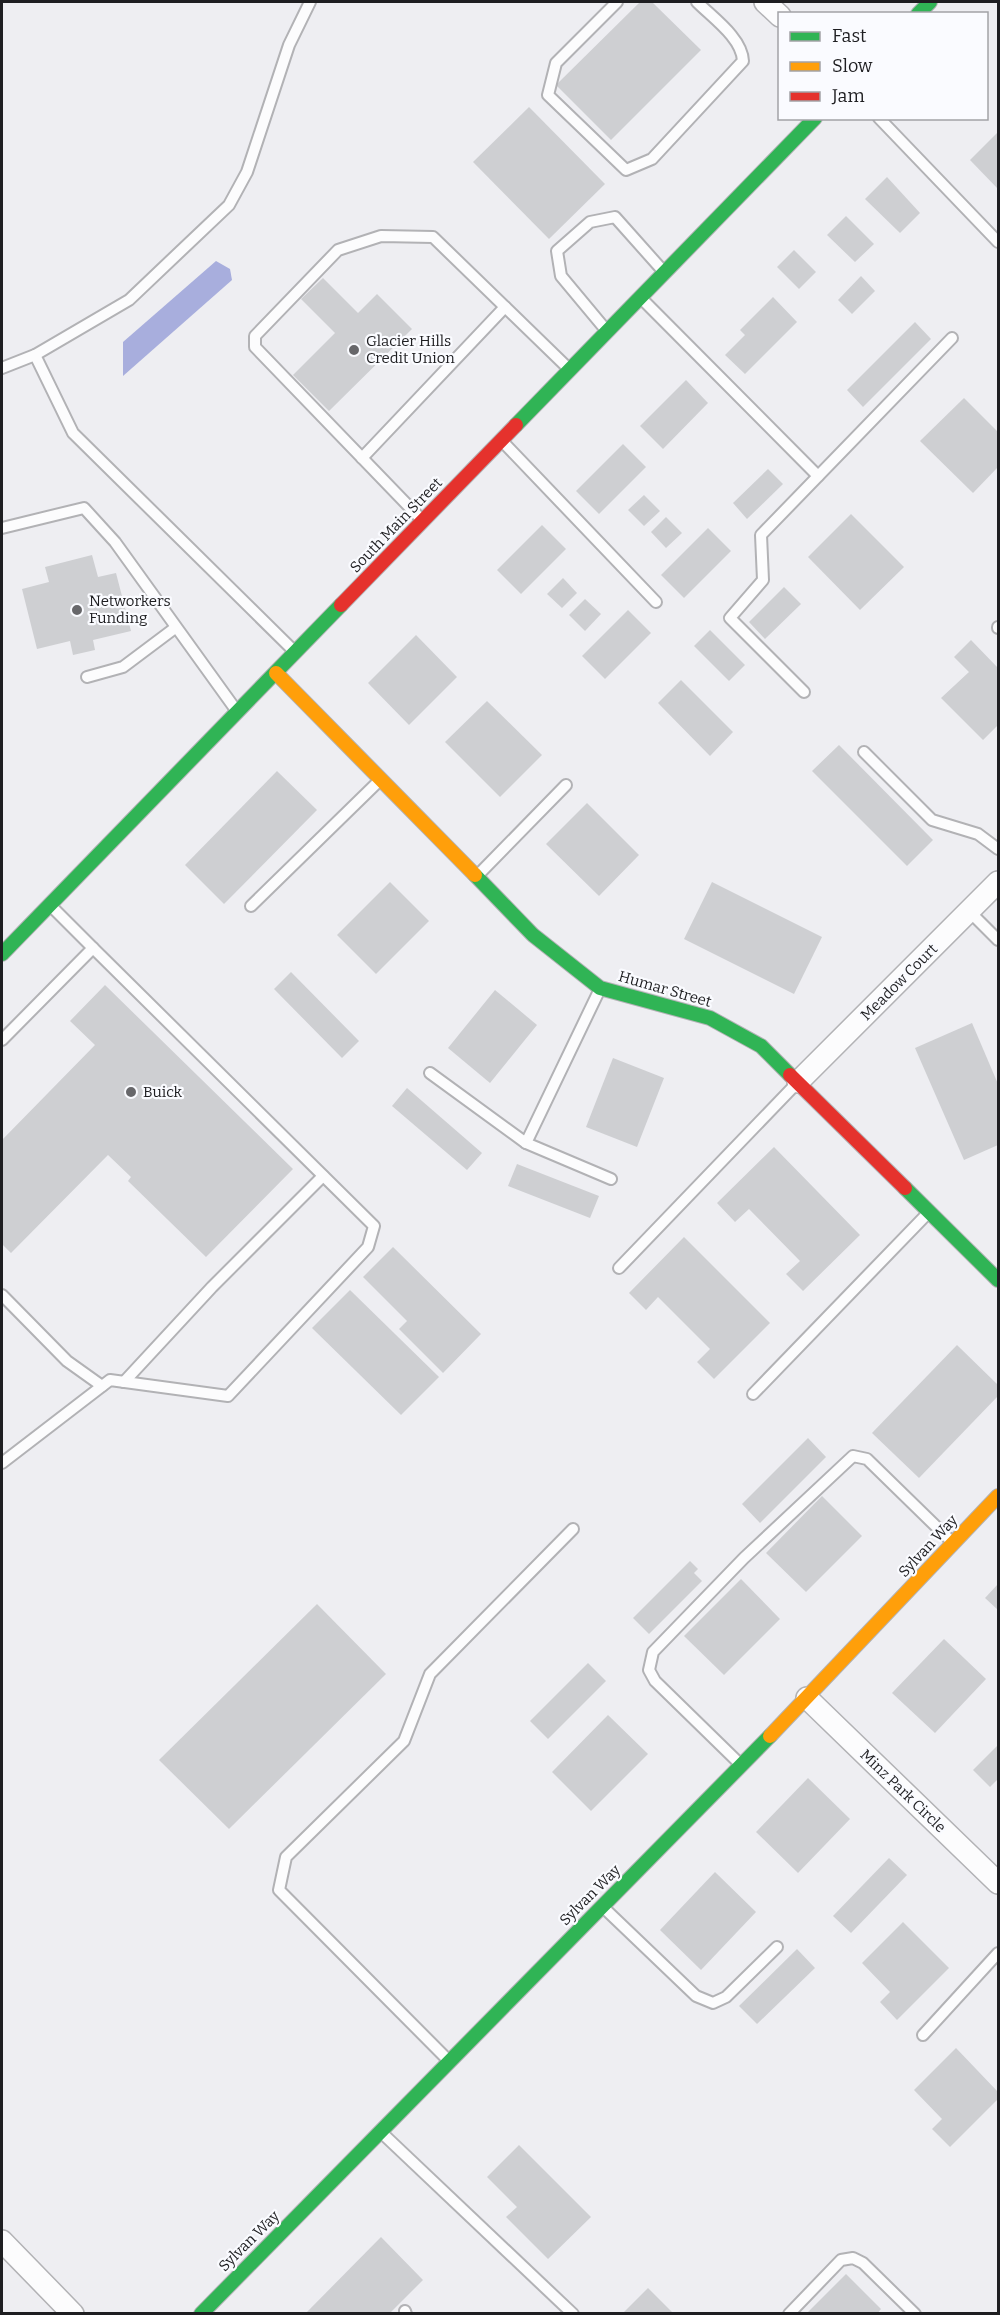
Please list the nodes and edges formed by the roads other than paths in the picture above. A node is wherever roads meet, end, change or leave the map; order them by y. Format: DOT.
graph roads {
  1 [pos="310,2"];
  2 [pos="617,2"];
  3 [pos="697,2"];
  4 [pos="765,2"];
  5 [pos="778,14"];
  6 [pos="812,120"];
  7 [pos="881,120"];
  8 [pos="998,242"];
  9 [pos="664,272"];
  10 [pos="640,297"];
  11 [pos="505,307"];
  12 [pos="607,331"];
  13 [pos="952,338"];
  14 [pos="35,355"];
  15 [pos="2,368"];
  16 [pos="569,369"];
  17 [pos="501,439"];
  18 [pos="362,458"];
  19 [pos="818,476"];
  20 [pos="423,521"];
  21 [pos="2,528"];
  22 [pos="656,603"];
  23 [pos="175,628"];
  24 [pos="295,653"];
  25 [pos="276,673"];
  26 [pos="87,677"];
  27 [pos="804,692"];
  28 [pos="238,712"];
  29 [pos="864,752"];
  30 [pos="380,780"];
  31 [pos="566,785"];
  32 [pos="999,849"];
  33 [pos="476,877"];
  34 [pos="999,882"];
  35 [pos="50,905"];
  36 [pos="250,906"];
  37 [pos="970,912"];
  38 [pos="999,940"];
  39 [pos="93,948"];
  40 [pos="2,954"];
  41 [pos="600,988"];
  42 [pos="2,1040"];
  43 [pos="430,1073"];
  44 [pos="798,1082"];
  45 [pos="526,1143"];
  46 [pos="323,1176"];
  47 [pos="611,1179"];
  48 [pos="929,1212"];
  49 [pos="619,1268"];
  50 [pos="999,1280"];
  51 [pos="2,1296"];
  52 [pos="124,1382"];
  53 [pos="102,1386"];
  54 [pos="753,1394"];
  55 [pos="2,1463"];
  56 [pos="999,1496"];
  57 [pos="573,1529"];
  58 [pos="953,1544"];
  59 [pos="807,1698"];
  60 [pos="741,1765"];
  61 [pos="999,1883"];
  62 [pos="602,1906"];
  63 [pos="777,1947"];
  64 [pos="999,1953"];
  65 [pos="923,2035"];
  66 [pos="449,2061"];
  67 [pos="381,2131"];
  68 [pos="2,2241"];
  69 [pos="74,2313"];
  70 [pos="201,2313"];
  71 [pos="573,2313"];
  72 [pos="789,2313"];
  73 [pos="915,2313"];
  1 -- 14 [label="lane"];
  2 -- 3 [label="lane"];
  4 -- 5 [label="street"];
  6 -- 9 [label="street, South Main Street"];
  7 -- 8 [label="lane"];
  9 -- 10 [label="street, South Main Street"];
  9 -- 12 [label="lane"];
  10 -- 12 [label="street, South Main Street"];
  10 -- 19 [label="lane"];
  11 -- 16 [label="lane"];
  11 -- 18 [label="lane"];
  11 -- 18 [label="lane"];
  12 -- 16 [label="street, South Main Street"];
  13 -- 19 [label="lane"];
  14 -- 15 [label="lane"];
  14 -- 24 [label="lane"];
  16 -- 17 [label="street, South Main Street"];
  17 -- 20 [label="street, South Main Street"];
  17 -- 22 [label="lane"];
  18 -- 20 [label="lane"];
  19 -- 27 [label="lane"];
  20 -- 24 [label="street, South Main Street"];
  21 -- 23 [label="lane"];
  23 -- 26 [label="lane"];
  23 -- 28 [label="lane"];
  24 -- 25 [label="street, South Main Street"];
  25 -- 28 [label="street, South Main Street"];
  25 -- 30 [label="street, Humar Street"];
  28 -- 35 [label="street, South Main Street"];
  29 -- 32 [label="lane"];
  30 -- 33 [label="street, Humar Street"];
  30 -- 36 [label="lane"];
  31 -- 33 [label="lane"];
  33 -- 41 [label="street, Humar Street"];
  34 -- 37 [label="street, Meadow Court"];
  35 -- 39 [label="lane"];
  35 -- 40 [label="street, South Main Street"];
  37 -- 38 [label="lane"];
  37 -- 44 [label="street, Meadow Court"];
  39 -- 42 [label="lane"];
  39 -- 46 [label="lane"];
  41 -- 44 [label="street, Humar Street"];
  41 -- 45 [label="lane"];
  43 -- 45 [label="lane"];
  44 -- 48 [label="street, Humar Street"];
  44 -- 49 [label="lane"];
  45 -- 47 [label="lane"];
  46 -- 52 [label="lane"];
  46 -- 52 [label="lane"];
  48 -- 50 [label="street, Humar Street"];
  48 -- 54 [label="lane"];
  51 -- 53 [label="lane"];
  52 -- 53 [label="lane"];
  53 -- 55 [label="lane"];
  56 -- 58 [label="street, Sylvan Way"];
  57 -- 66 [label="lane"];
  58 -- 59 [label="street, Sylvan Way"];
  58 -- 60 [label="lane"];
  59 -- 60 [label="street, Sylvan Way"];
  59 -- 61 [label="street, Minz Park Circle"];
  60 -- 62 [label="street, Sylvan Way"];
  62 -- 63 [label="lane"];
  62 -- 66 [label="street, Sylvan Way"];
  64 -- 65 [label="lane"];
  66 -- 67 [label="street, Sylvan Way"];
  67 -- 70 [label="street, Sylvan Way"];
  67 -- 71 [label="lane"];
  68 -- 69 [label="street"];
  72 -- 73 [label="lane"];
}
